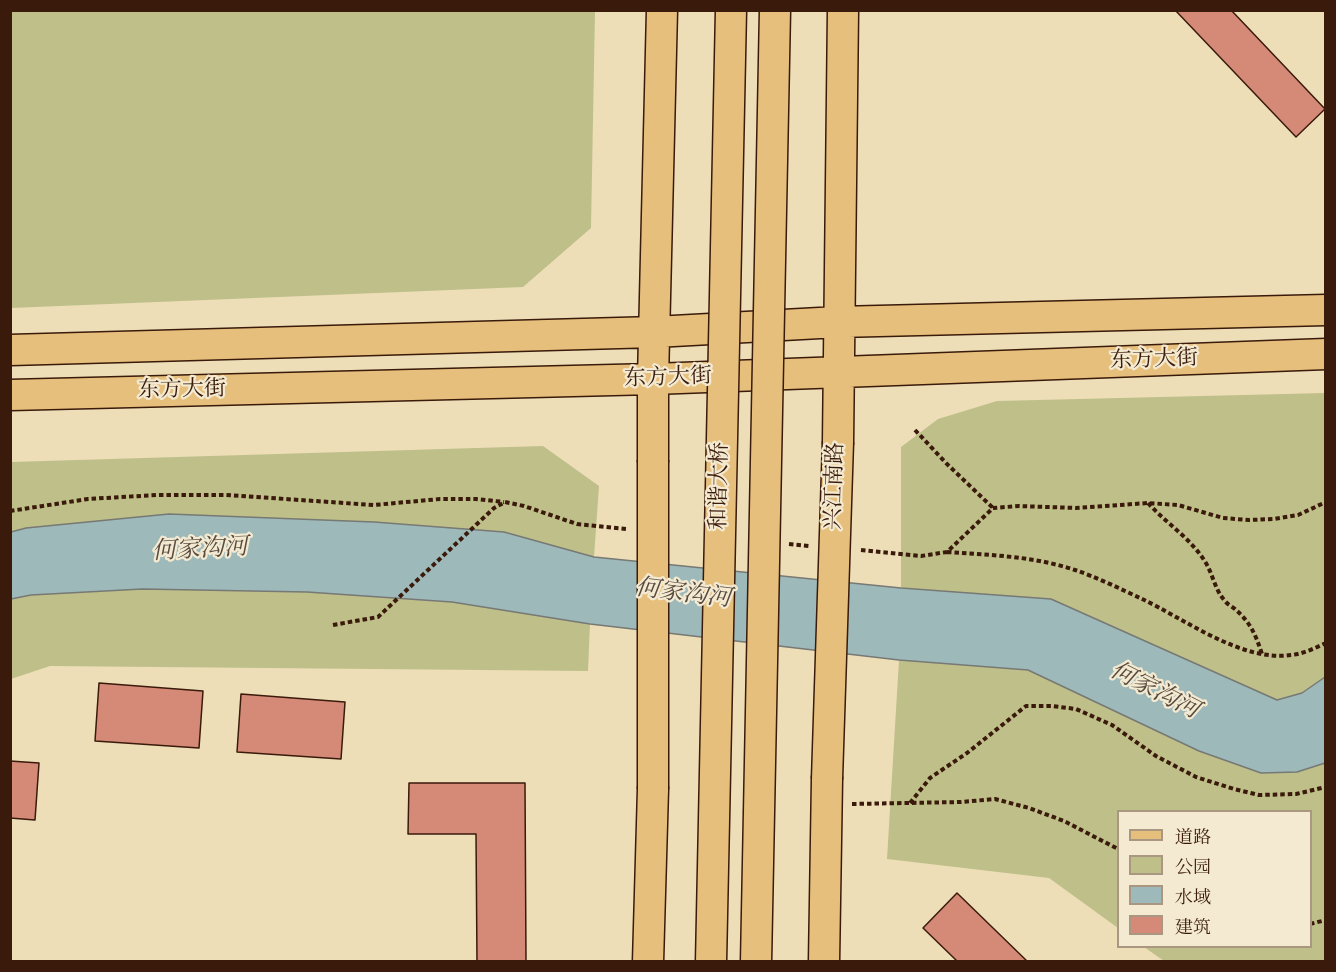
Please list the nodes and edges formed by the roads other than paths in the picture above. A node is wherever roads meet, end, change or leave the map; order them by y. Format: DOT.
graph roads {
  1 [pos="662,10"];
  2 [pos="731,10"];
  3 [pos="776,10"];
  4 [pos="843,10"];
  5 [pos="1326,310"];
  6 [pos="838,322"];
  7 [pos="655,332"];
  8 [pos="10,350"];
  9 [pos="1326,354"];
  10 [pos="838,373"];
  11 [pos="653,379"];
  12 [pos="10,395"];
  13 [pos="648,962"];
  14 [pos="711,962"];
  15 [pos="756,962"];
  16 [pos="824,962"];
  1 -- 7 [label="main road"];
  2 -- 14 [label="main road, 和谐大桥, bridge"];
  3 -- 15 [label="main road, 和谐大桥, bridge"];
  4 -- 6 [label="main road, 兴江南路"];
  5 -- 6 [label="main road, 东方大街"];
  6 -- 7 [label="main road, 东方大街"];
  6 -- 10 [label="main road, 兴江南路"];
  7 -- 8 [label="main road, 东方大街"];
  7 -- 11 [label="main road"];
  9 -- 10 [label="main road, 东方大街"];
  10 -- 11 [label="main road, 东方大街"];
  10 -- 16 [label="main road, 兴江南路, bridge"];
  11 -- 12 [label="main road, 东方大街"];
  11 -- 13 [label="main road, bridge"];
}
